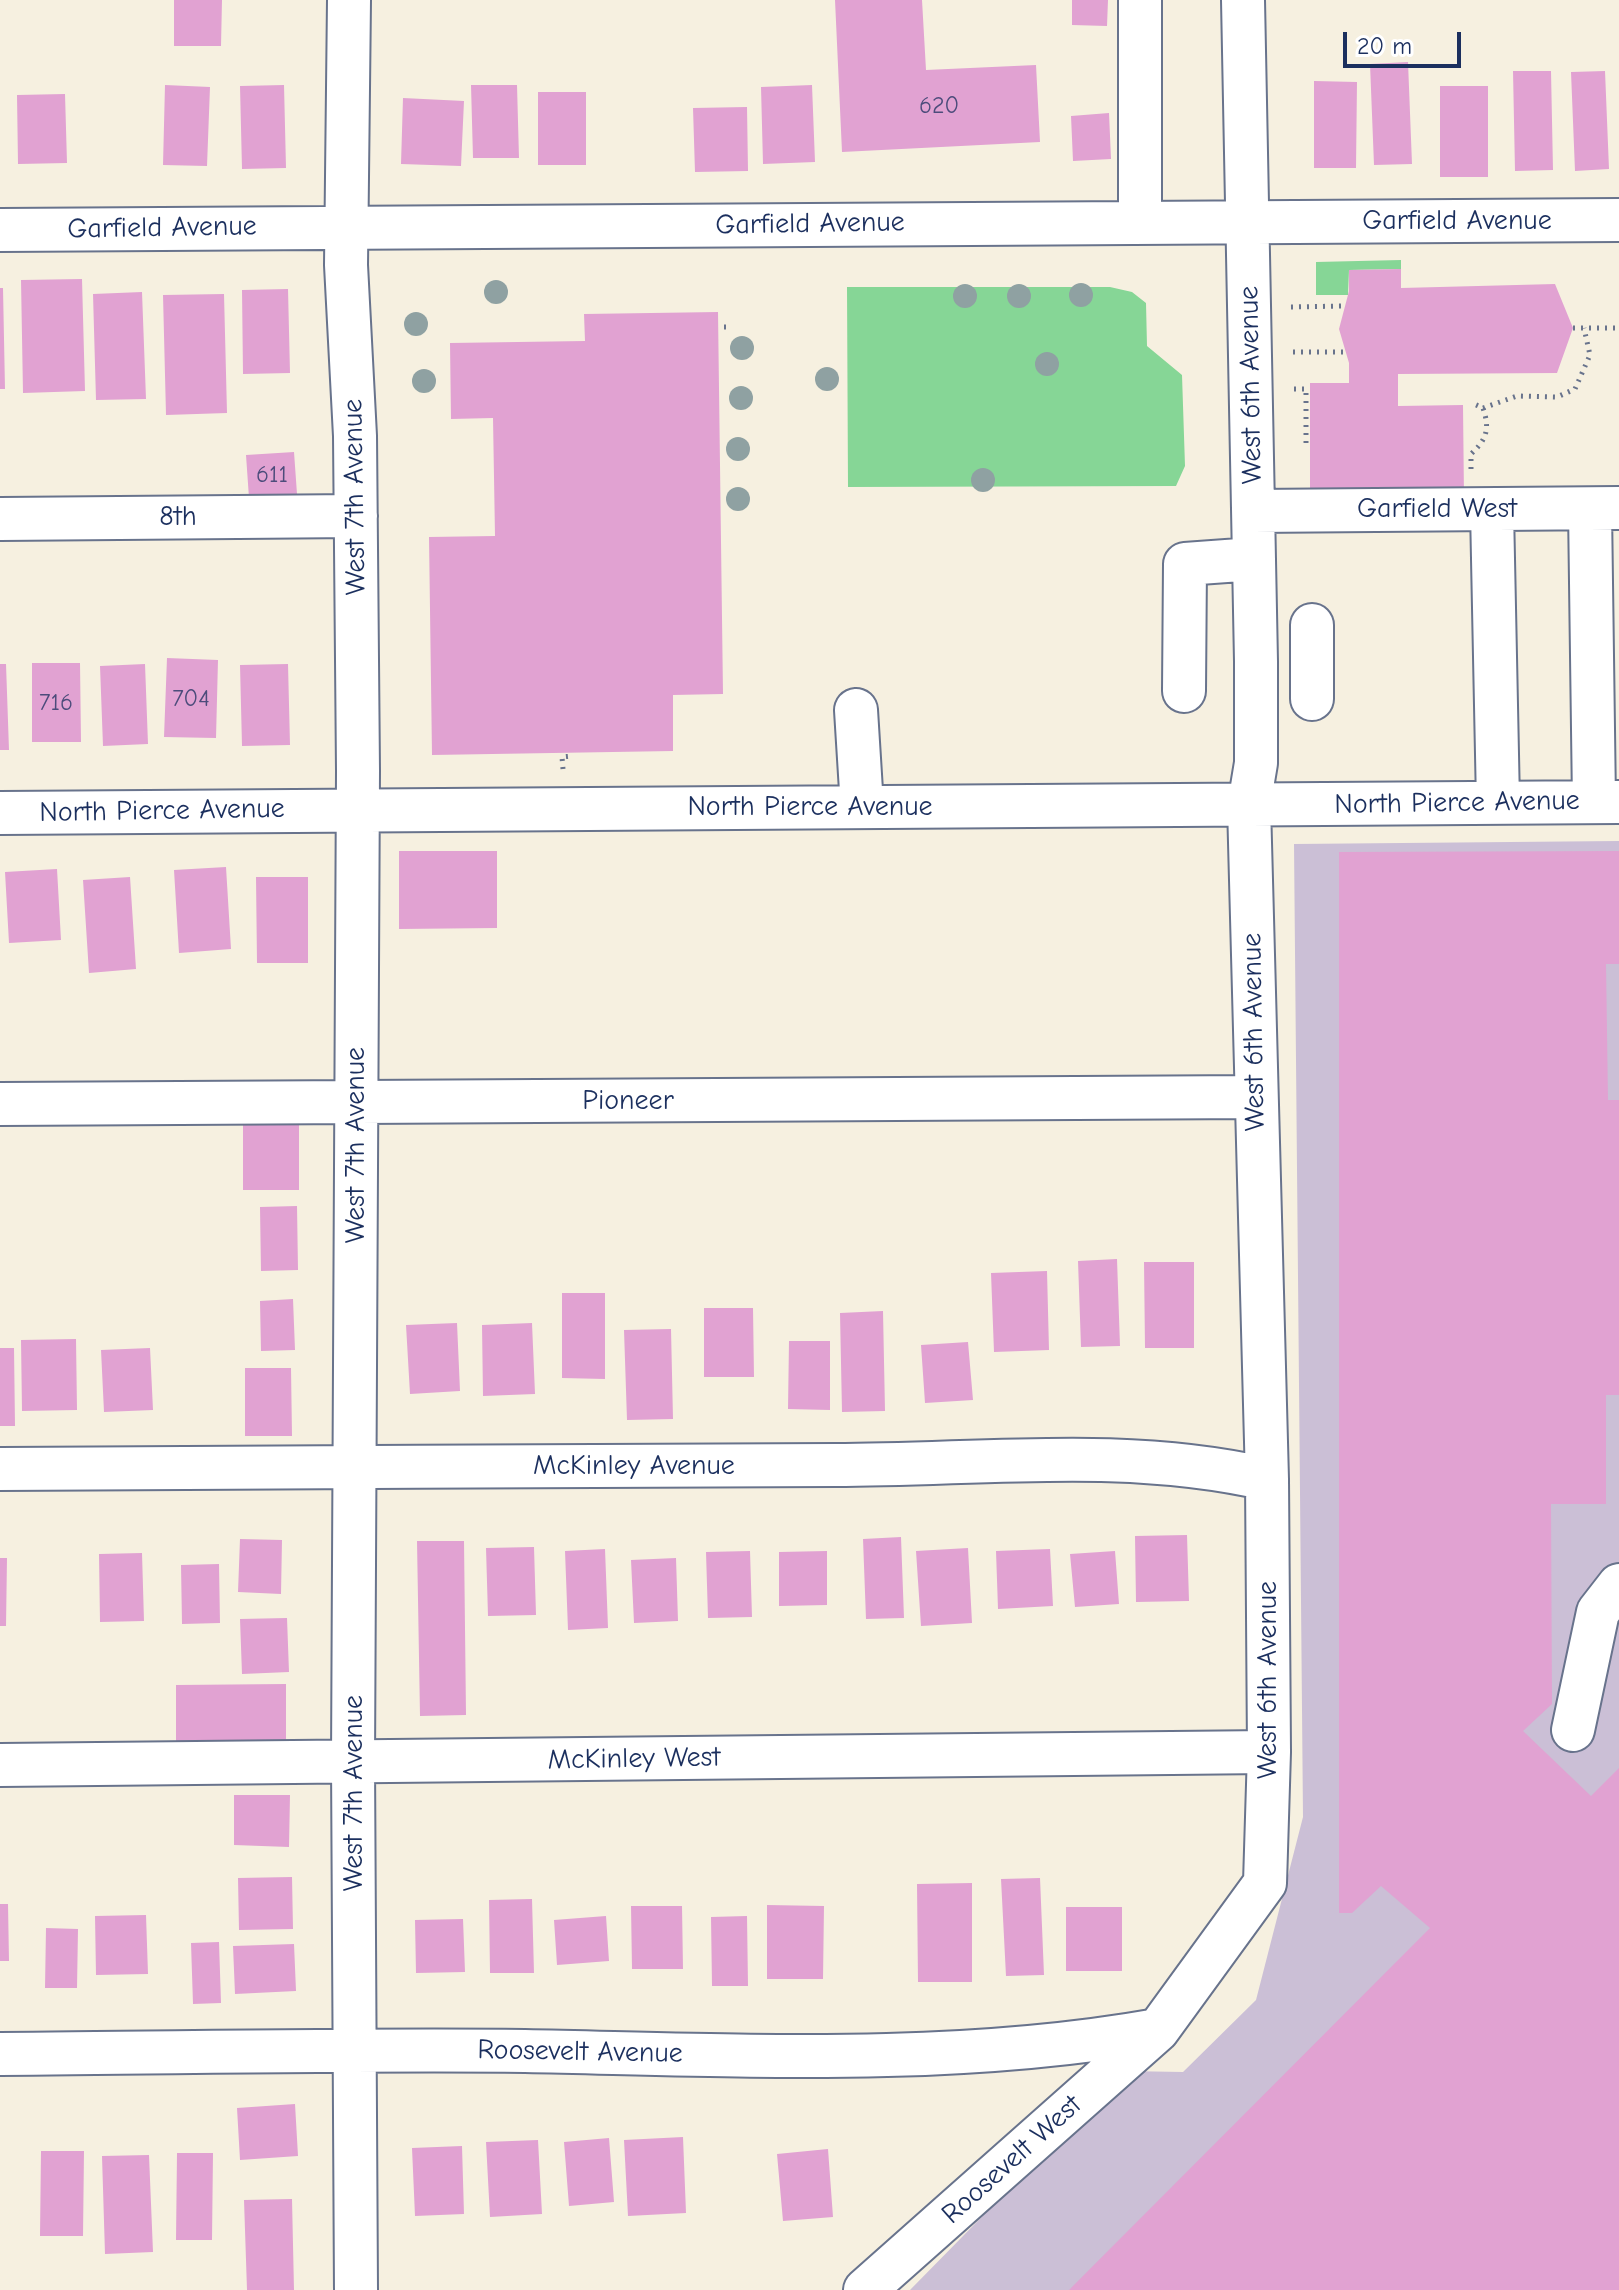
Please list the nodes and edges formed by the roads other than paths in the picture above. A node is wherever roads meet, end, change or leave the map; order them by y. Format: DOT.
graph roads {
  1 [pos="349,0"];
  2 [pos="1140,0"];
  3 [pos="1243,0"];
  4 [pos="1619,220"];
  5 [pos="1140,223"];
  6 [pos="1247,223"];
  7 [pos="348,227"];
  8 [pos="0,230"];
  9 [pos="1604,508"];
  10 [pos="1481,510"];
  11 [pos="1254,511"];
  12 [pos="356,516"];
  13 [pos="0,519"];
  14 [pos="1254,559"];
  15 [pos="1256,661"];
  16 [pos="1311,662"];
  17 [pos="1184,691"];
  18 [pos="856,710"];
  19 [pos="1606,802"];
  20 [pos="1498,803"];
  21 [pos="1249,805"];
  22 [pos="862,807"];
  23 [pos="358,810"];
  24 [pos="0,813"];
  25 [pos="1255,1097"];
  26 [pos="356,1102"];
  27 [pos="0,1104"];
  28 [pos="354,1466"];
  29 [pos="0,1469"];
  30 [pos="1267,1479"];
  31 [pos="1619,1585"];
  32 [pos="1573,1730"];
  33 [pos="1269,1752"];
  34 [pos="353,1761"];
  35 [pos="0,1765"];
  36 [pos="1158,2030"];
  37 [pos="354,2051"];
  38 [pos="0,2054"];
  39 [pos="356,2290"];
  40 [pos="865,2290"];
  1 -- 7 [label="street, West 7th Avenue"];
  2 -- 5 [label="street"];
  3 -- 6 [label="street, West 6th Avenue"];
  4 -- 6 [label="street, Garfield Avenue"];
  5 -- 6 [label="street, Garfield Avenue"];
  5 -- 7 [label="street, Garfield Avenue"];
  6 -- 11 [label="street, West 6th Avenue"];
  7 -- 8 [label="street, Garfield Avenue"];
  7 -- 12 [label="street, West 7th Avenue"];
  9 -- 10 [label="street, Garfield West"];
  9 -- 19 [label="street"];
  10 -- 11 [label="street, Garfield West"];
  10 -- 20 [label="street"];
  11 -- 14 [label="street, West 6th Avenue"];
  12 -- 13 [label="street, 8th"];
  12 -- 23 [label="street, West 7th Avenue"];
  14 -- 15 [label="street, West 6th Avenue"];
  14 -- 17 [label="street"];
  15 -- 16 [label="street"];
  15 -- 21 [label="street, West 6th Avenue"];
  18 -- 22 [label="street"];
  19 -- 20 [label="street, North Pierce Avenue"];
  20 -- 21 [label="street, North Pierce Avenue"];
  21 -- 22 [label="street, North Pierce Avenue"];
  21 -- 25 [label="street, West 6th Avenue"];
  22 -- 23 [label="street, North Pierce Avenue"];
  23 -- 24 [label="street, North Pierce Avenue"];
  23 -- 26 [label="street, West 7th Avenue"];
  25 -- 26 [label="street, Pioneer"];
  25 -- 30 [label="street, West 6th Avenue"];
  26 -- 27 [label="street, Pioneer"];
  26 -- 28 [label="street, West 7th Avenue"];
  28 -- 29 [label="street, McKinley Avenue"];
  28 -- 30 [label="street, McKinley Avenue"];
  28 -- 34 [label="street, West 7th Avenue"];
  30 -- 33 [label="street, West 6th Avenue"];
  31 -- 32 [label="street"];
  33 -- 34 [label="street, McKinley West"];
  33 -- 36 [label="street, West 6th Avenue"];
  34 -- 35 [label="street, McKinley West"];
  34 -- 37 [label="street, West 7th Avenue"];
  36 -- 37 [label="street, Roosevelt Avenue"];
  36 -- 40 [label="street, Roosevelt West"];
  37 -- 38 [label="street, Roosevelt Avenue"];
  37 -- 39 [label="street, West 7th Avenue"];
}
